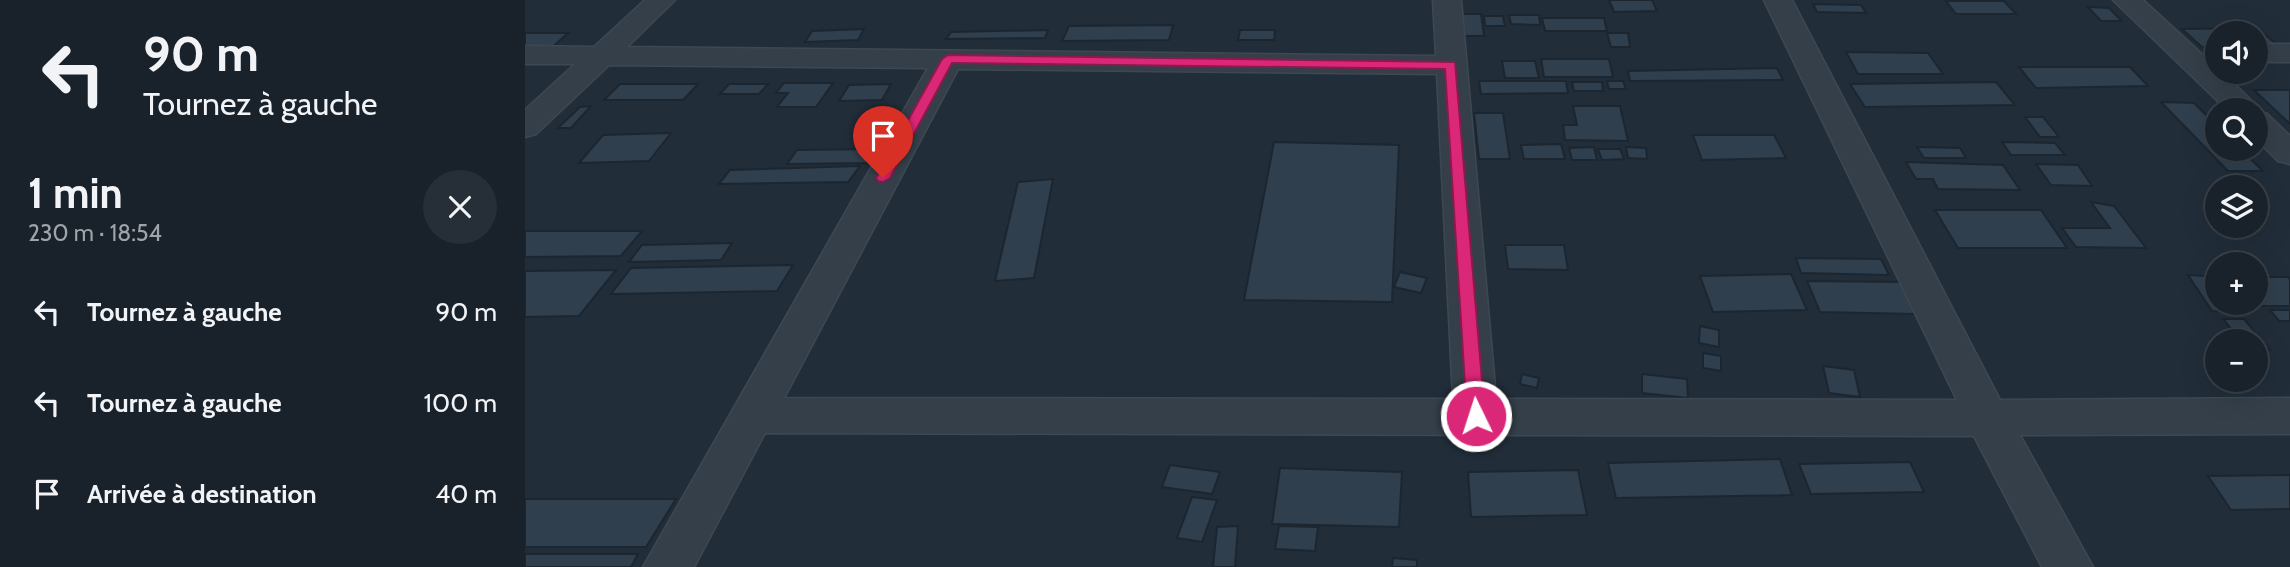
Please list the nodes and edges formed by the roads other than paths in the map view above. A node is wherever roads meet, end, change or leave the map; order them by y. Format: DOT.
graph roads {
  1 [pos="661,0"];
  2 [pos="1447,0"];
  3 [pos="1778,0"];
  4 [pos="2127,0"];
  5 [pos="2184,53"];
  6 [pos="2205,53"];
  7 [pos="2268,53"];
  8 [pos="2290,53"];
  9 [pos="525,55"];
  10 [pos="602,55"];
  11 [pos="948,59"];
  12 [pos="1451,65"];
  13 [pos="2232,98"];
  14 [pos="525,127"];
  15 [pos="2268,133"];
  16 [pos="2290,154"];
  17 [pos="752,415"];
  18 [pos="1476,416"];
  19 [pos="2290,416"];
  20 [pos="1987,418"];
  21 [pos="668,567"];
  22 [pos="2068,567"];
  1 -- 10 [label="street"];
  2 -- 12 [label="street"];
  3 -- 20 [label="street"];
  4 -- 5 [label="street"];
  5 -- 6 [label="street"];
  5 -- 13 [label="street"];
  7 -- 8 [label="street"];
  9 -- 10 [label="street"];
  10 -- 11 [label="street"];
  10 -- 14 [label="street"];
  11 -- 12 [label="street"];
  11 -- 17 [label="street"];
  12 -- 18 [label="street"];
  15 -- 16 [label="street"];
  17 -- 18 [label="street"];
  17 -- 21 [label="street"];
  18 -- 20 [label="street"];
  19 -- 20 [label="street"];
  20 -- 22 [label="street"];
}
